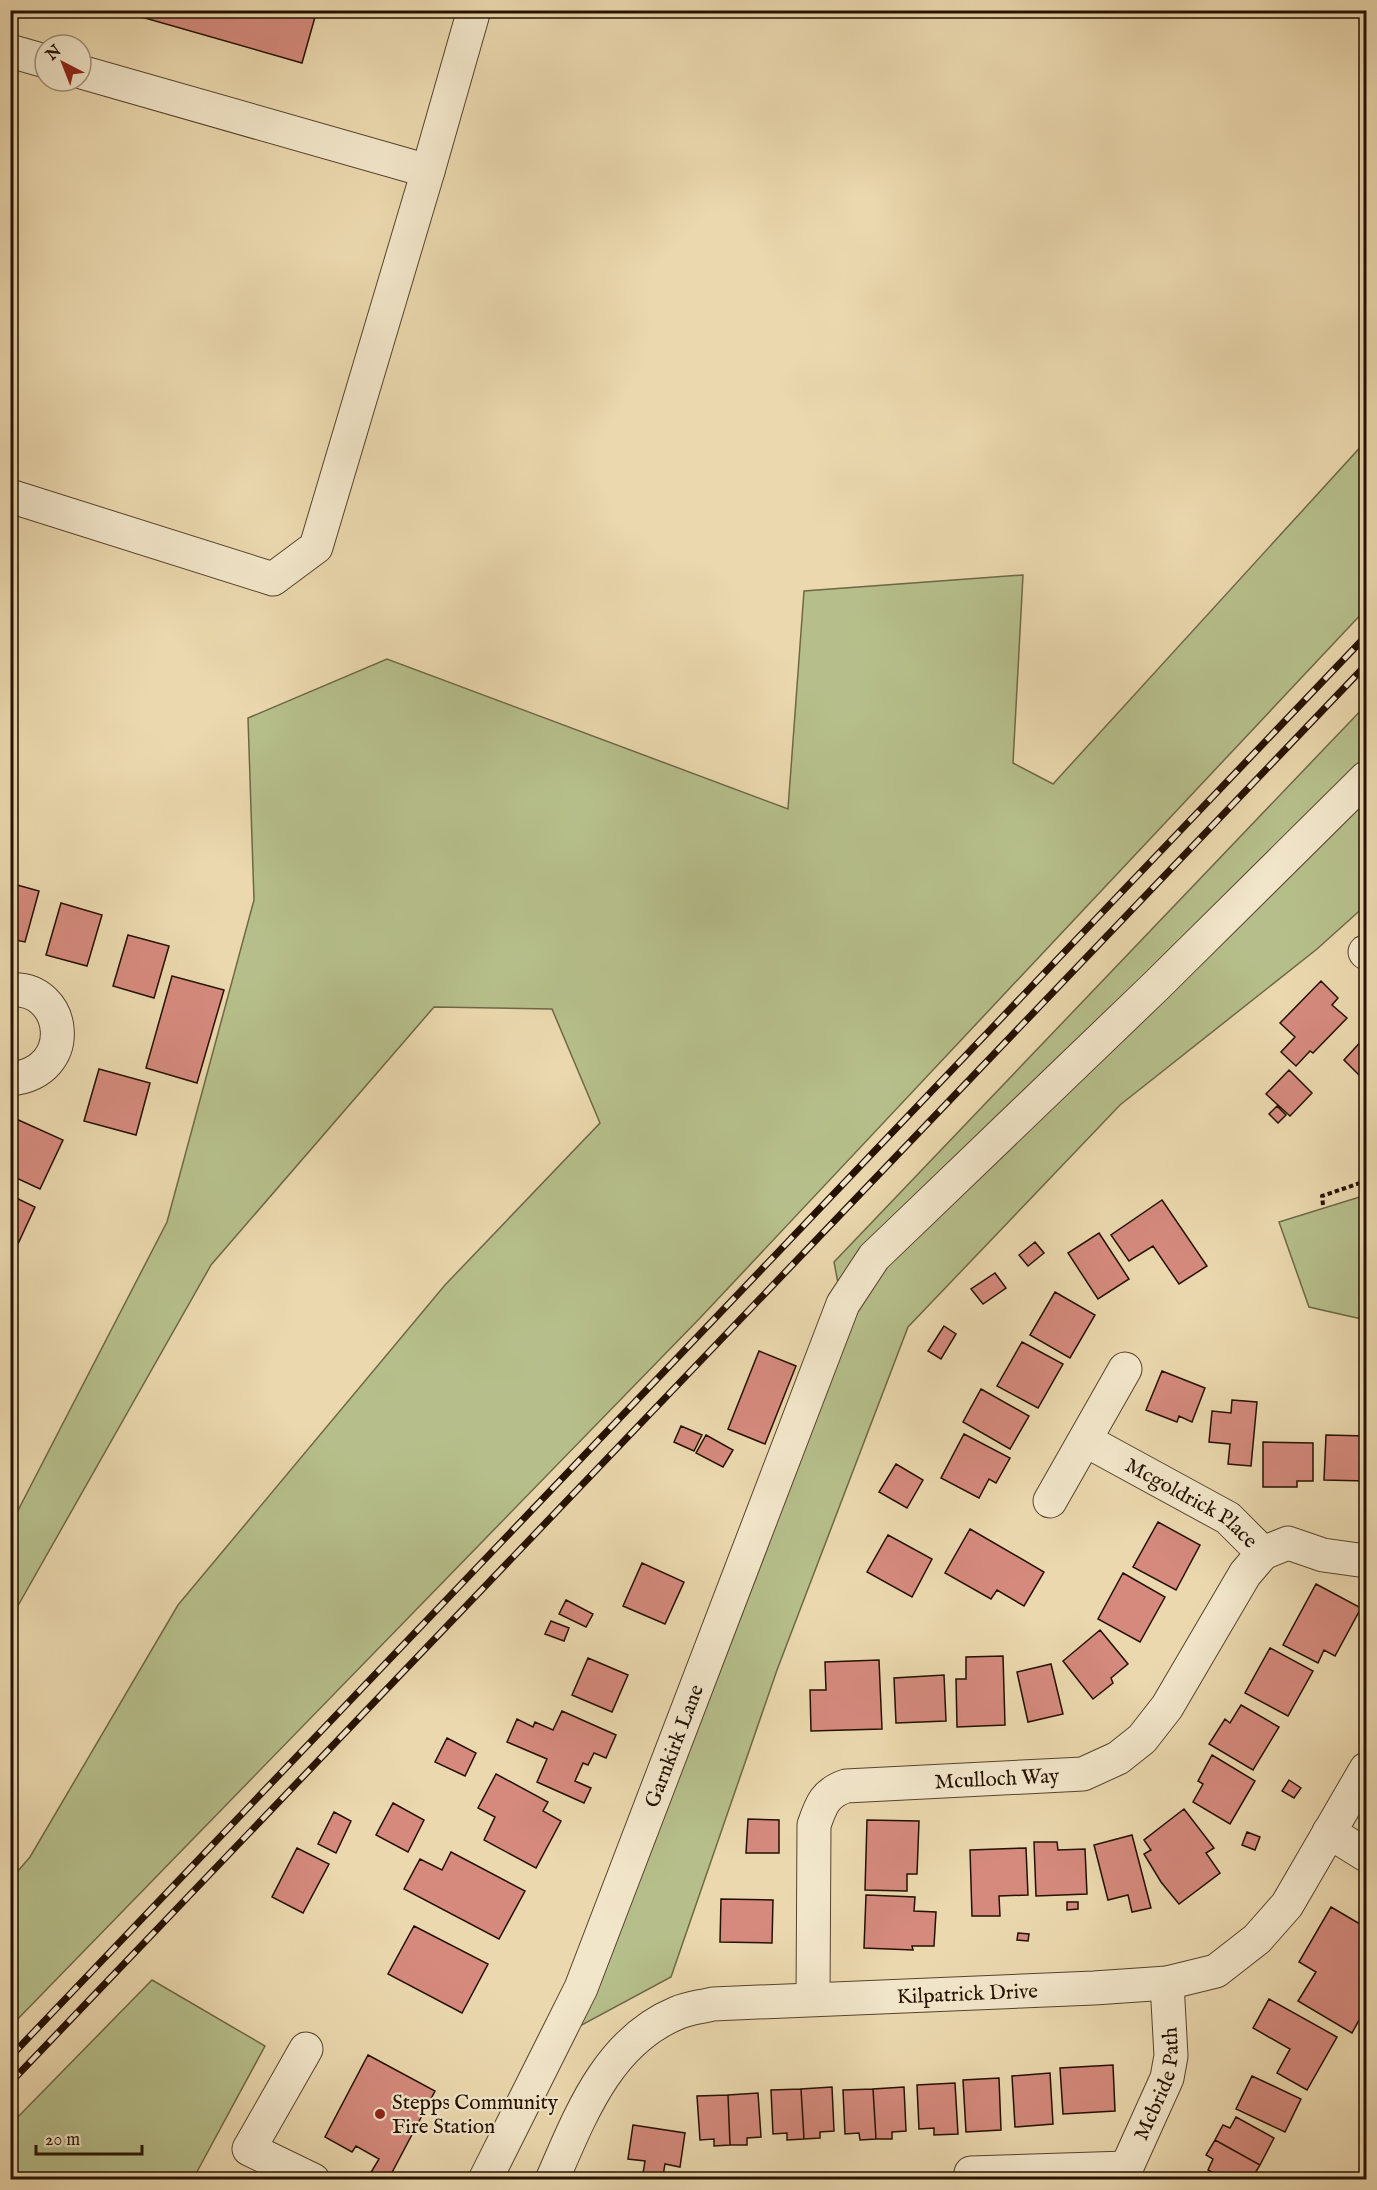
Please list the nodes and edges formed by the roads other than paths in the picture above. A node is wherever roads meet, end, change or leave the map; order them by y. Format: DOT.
graph roads {
  1 [pos="474,10"];
  2 [pos="10,51"];
  3 [pos="33,58"];
  4 [pos="93,75"];
  5 [pos="428,171"];
  6 [pos="10,496"];
  7 [pos="1366,778"];
  8 [pos="10,990"];
  9 [pos="10,1079"];
  10 [pos="1125,1369"];
  11 [pos="1086,1440"];
  12 [pos="1050,1501"];
  13 [pos="1263,1553"];
  14 [pos="1366,1561"];
  15 [pos="1366,1769"];
  16 [pos="1329,1832"];
  17 [pos="1366,1855"];
  18 [pos="1167,1983"];
  19 [pos="813,1999"];
  20 [pos="306,2049"];
  21 [pos="971,2173"];
  22 [pos="1123,2174"];
  23 [pos="313,2180"];
  24 [pos="485,2180"];
  25 [pos="552,2180"];
  1 -- 5 [label="street"];
  2 -- 3 [label="street"];
  4 -- 5 [label="street"];
  5 -- 6 [label="street"];
  7 -- 24 [label="street, Garnkirk Lane"];
  8 -- 9 [label="street"];
  10 -- 11 [label="street"];
  11 -- 12 [label="street"];
  11 -- 13 [label="street, Mcgoldrick Place"];
  13 -- 14 [label="street, Mcgoldrick Place"];
  13 -- 19 [label="street, Mculloch Way"];
  15 -- 16 [label="street, Kilpatrick Drive"];
  16 -- 17 [label="street"];
  16 -- 18 [label="street, Kilpatrick Drive"];
  18 -- 19 [label="street, Kilpatrick Drive"];
  18 -- 22 [label="street, Mcbride Path"];
  19 -- 25 [label="street, Kilpatrick Drive"];
  20 -- 23 [label="street"];
  21 -- 22 [label="street"];
}
